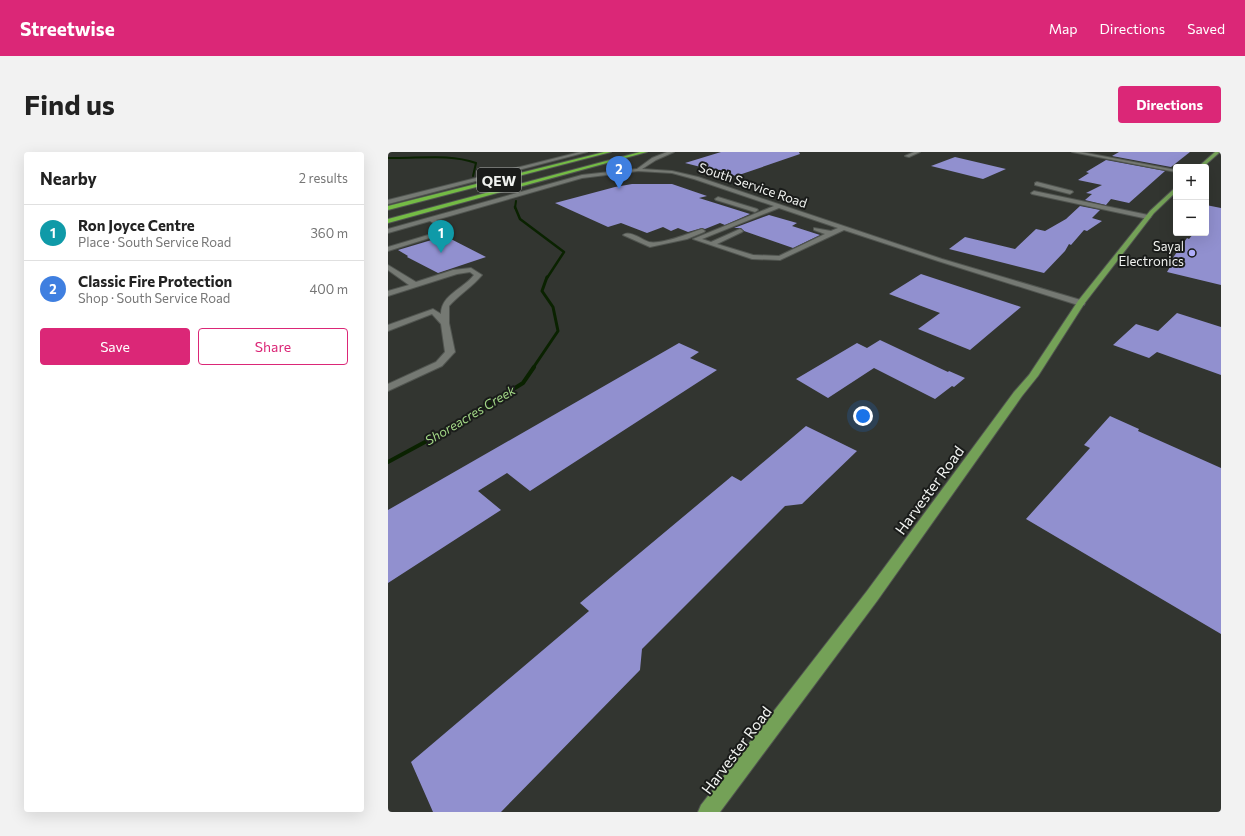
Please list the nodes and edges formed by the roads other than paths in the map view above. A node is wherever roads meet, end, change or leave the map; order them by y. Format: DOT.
graph roads {
  1 [pos="585,152"];
  2 [pos="609,152"];
  3 [pos="645,152"];
  4 [pos="672,152"];
  5 [pos="918,152"];
  6 [pos="1074,152"];
  7 [pos="1218,152"];
  8 [pos="907,156"];
  9 [pos="1204,164"];
  10 [pos="638,170"];
  11 [pos="1173,170"];
  12 [pos="1037,184"];
  13 [pos="1173,192"];
  14 [pos="1034,193"];
  15 [pos="718,199"];
  16 [pos="1075,199"];
  17 [pos="1098,201"];
  18 [pos="388,202"];
  19 [pos="1114,203"];
  20 [pos="775,205"];
  21 [pos="388,208"];
  22 [pos="1108,208"];
  23 [pos="755,210"];
  24 [pos="1148,217"];
  25 [pos="430,219"];
  26 [pos="388,221"];
  27 [pos="843,228"];
  28 [pos="816,229"];
  29 [pos="388,231"];
  30 [pos="740,231"];
  31 [pos="832,234"];
  32 [pos="626,235"];
  33 [pos="711,244"];
  34 [pos="388,249"];
  35 [pos="388,267"];
  36 [pos="415,285"];
  37 [pos="388,294"];
  38 [pos="1081,303"];
  39 [pos="444,323"];
  40 [pos="388,328"];
  41 [pos="388,388"];
  42 [pos="708,812"];
  1 -- 18 [label="street"];
  2 -- 21 [label="highway, QEW"];
  3 -- 26 [label="highway, QEW"];
  4 -- 10 [label="street"];
  5 -- 8 [label="street"];
  6 -- 11 [label="street"];
  7 -- 9 [label="main road"];
  10 -- 20 [label="street, South Service Road"];
  10 -- 25 [label="street, South Service Road"];
  12 -- 16 [label="street"];
  13 -- 24 [label="main road, Harvester Road"];
  14 -- 16 [label="street"];
  15 -- 23 [label="street"];
  16 -- 17 [label="street"];
  16 -- 22 [label="street"];
  19 -- 22 [label="street"];
  20 -- 23 [label="street"];
  20 -- 27 [label="street, South Service Road"];
  20 -- 33 [label="street"];
  22 -- 24 [label="street"];
  23 -- 32 [label="street"];
  24 -- 38 [label="main road, Harvester Road"];
  25 -- 29 [label="street, South Service Road"];
  25 -- 34 [label="street"];
  27 -- 31 [label="street"];
  27 -- 38 [label="street, South Service Road"];
  28 -- 31 [label="street"];
  30 -- 33 [label="street"];
  31 -- 33 [label="street"];
  35 -- 36 [label="street"];
  36 -- 37 [label="street"];
  36 -- 39 [label="street"];
  38 -- 42 [label="main road, Harvester Road"];
  39 -- 40 [label="street"];
  39 -- 41 [label="street"];
}
